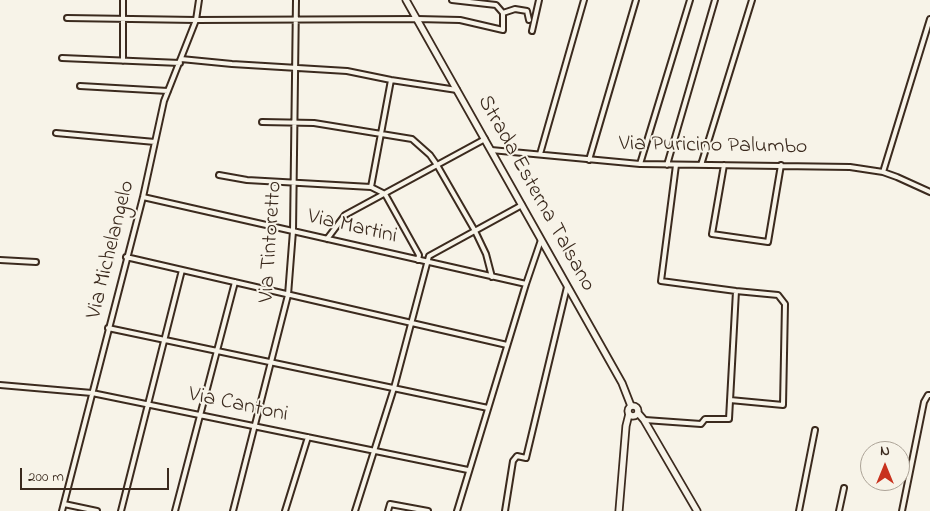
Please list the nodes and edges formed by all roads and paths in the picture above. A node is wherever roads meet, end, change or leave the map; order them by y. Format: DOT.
graph roads {
  1 [pos="123,0"];
  2 [pos="198,0"];
  3 [pos="296,0"];
  4 [pos="406,0"];
  5 [pos="452,0"];
  6 [pos="539,0"];
  7 [pos="584,0"];
  8 [pos="636,0"];
  9 [pos="690,0"];
  10 [pos="715,0"];
  11 [pos="752,0"];
  12 [pos="503,13"];
  13 [pos="67,18"];
  14 [pos="124,18"];
  15 [pos="296,19"];
  16 [pos="417,19"];
  17 [pos="930,19"];
  18 [pos="196,20"];
  19 [pos="529,20"];
  20 [pos="532,31"];
  21 [pos="62,58"];
  22 [pos="123,60"];
  23 [pos="180,61"];
  24 [pos="296,68"];
  25 [pos="391,80"];
  26 [pos="80,86"];
  27 [pos="457,90"];
  28 [pos="168,91"];
  29 [pos="262,122"];
  30 [pos="295,123"];
  31 [pos="56,133"];
  32 [pos="381,134"];
  33 [pos="485,139"];
  34 [pos="155,142"];
  35 [pos="491,150"];
  36 [pos="540,154"];
  37 [pos="589,160"];
  38 [pos="640,164"];
  39 [pos="437,165"];
  40 [pos="667,165"];
  41 [pos="676,165"];
  42 [pos="701,165"];
  43 [pos="724,165"];
  44 [pos="781,165"];
  45 [pos="883,172"];
  46 [pos="219,175"];
  47 [pos="294,183"];
  48 [pos="371,187"];
  49 [pos="930,192"];
  50 [pos="385,194"];
  51 [pos="142,197"];
  52 [pos="522,205"];
  53 [pos="475,231"];
  54 [pos="292,232"];
  55 [pos="327,239"];
  56 [pos="542,240"];
  57 [pos="126,257"];
  58 [pos="0,260"];
  59 [pos="418,260"];
  60 [pos="36,262"];
  61 [pos="426,262"];
  62 [pos="182,270"];
  63 [pos="492,277"];
  64 [pos="235,282"];
  65 [pos="526,284"];
  66 [pos="567,286"];
  67 [pos="736,292"];
  68 [pos="288,295"];
  69 [pos="410,323"];
  70 [pos="108,328"];
  71 [pos="165,339"];
  72 [pos="507,345"];
  73 [pos="218,350"];
  74 [pos="272,362"];
  75 [pos="0,386"];
  76 [pos="394,388"];
  77 [pos="92,393"];
  78 [pos="930,395"];
  79 [pos="730,400"];
  80 [pos="148,404"];
  81 [pos="631,406"];
  82 [pos="488,408"];
  83 [pos="638,413"];
  84 [pos="629,414"];
  85 [pos="201,415"];
  86 [pos="644,420"];
  87 [pos="255,427"];
  88 [pos="815,430"];
  89 [pos="308,437"];
  90 [pos="374,450"];
  91 [pos="468,470"];
  92 [pos="844,488"];
  93 [pos="64,504"];
  94 [pos="62,511"];
  95 [pos="97,511"];
  96 [pos="121,511"];
  97 [pos="175,511"];
  98 [pos="233,511"];
  99 [pos="285,511"];
  100 [pos="355,511"];
  101 [pos="388,511"];
  102 [pos="428,511"];
  103 [pos="457,511"];
  104 [pos="505,511"];
  105 [pos="619,511"];
  106 [pos="697,511"];
  107 [pos="799,511"];
  108 [pos="839,511"];
  109 [pos="902,511"];
  1 -- 14 [label="street"];
  2 -- 18 [label="street, Via Michelangelo"];
  3 -- 15 [label="street, Via Tintoretto"];
  4 -- 16 [label="street, Strada Esterna Talsano"];
  5 -- 12 [label="street"];
  6 -- 20 [label="street"];
  7 -- 36 [label="street"];
  8 -- 37 [label="street"];
  9 -- 38 [label="street"];
  10 -- 40 [label="street"];
  11 -- 42 [label="street"];
  12 -- 16 [label="street"];
  12 -- 19 [label="street"];
  13 -- 14 [label="street"];
  14 -- 18 [label="street"];
  14 -- 22 [label="street"];
  15 -- 16 [label="street"];
  15 -- 18 [label="street"];
  15 -- 24 [label="street, Via Tintoretto"];
  16 -- 27 [label="street, Strada Esterna Talsano"];
  17 -- 45 [label="street"];
  18 -- 23 [label="street, Via Michelangelo"];
  21 -- 22 [label="street"];
  22 -- 23 [label="street"];
  23 -- 24 [label="street"];
  23 -- 28 [label="street, Via Michelangelo"];
  24 -- 25 [label="street"];
  24 -- 30 [label="street, Via Tintoretto"];
  25 -- 27 [label="street"];
  25 -- 32 [label="street"];
  26 -- 28 [label="street"];
  27 -- 33 [label="street, Strada Esterna Talsano"];
  28 -- 34 [label="street, Via Michelangelo"];
  29 -- 30 [label="street"];
  30 -- 32 [label="street"];
  30 -- 47 [label="street, Via Tintoretto"];
  31 -- 34 [label="street"];
  32 -- 39 [label="street"];
  32 -- 48 [label="street"];
  33 -- 35 [label="street, Strada Esterna Talsano"];
  33 -- 39 [label="street"];
  34 -- 51 [label="street, Via Michelangelo"];
  35 -- 36 [label="street, Via Puricino Palumbo"];
  35 -- 52 [label="street, Strada Esterna Talsano"];
  36 -- 37 [label="street, Via Puricino Palumbo"];
  37 -- 38 [label="street, Via Puricino Palumbo"];
  38 -- 40 [label="street, Via Puricino Palumbo"];
  39 -- 50 [label="street"];
  39 -- 53 [label="street"];
  40 -- 41 [label="street, Via Puricino Palumbo"];
  41 -- 42 [label="street, Via Puricino Palumbo"];
  41 -- 67 [label="street"];
  42 -- 43 [label="street, Via Puricino Palumbo"];
  43 -- 44 [label="street, Via Puricino Palumbo"];
  43 -- 44 [label="street"];
  44 -- 45 [label="street, Via Puricino Palumbo"];
  45 -- 49 [label="street, Via Puricino Palumbo"];
  46 -- 47 [label="street"];
  47 -- 48 [label="street"];
  47 -- 54 [label="street, Via Tintoretto"];
  48 -- 50 [label="street"];
  50 -- 55 [label="street"];
  50 -- 59 [label="street"];
  51 -- 54 [label="street, Via Martini"];
  51 -- 57 [label="street, Via Michelangelo"];
  52 -- 53 [label="street"];
  52 -- 56 [label="street, Strada Esterna Talsano"];
  53 -- 61 [label="street"];
  53 -- 63 [label="street"];
  54 -- 55 [label="street, Via Martini"];
  54 -- 68 [label="street, Via Tintoretto"];
  55 -- 59 [label="street, Via Martini"];
  56 -- 65 [label="street"];
  56 -- 66 [label="street, Strada Esterna Talsano"];
  57 -- 62 [label="street"];
  57 -- 70 [label="street, Via Michelangelo"];
  58 -- 60 [label="street"];
  59 -- 61 [label="street, Via Martini"];
  61 -- 63 [label="street, Via Martini"];
  61 -- 69 [label="street"];
  62 -- 64 [label="street"];
  62 -- 71 [label="street"];
  63 -- 65 [label="street, Via Martini"];
  64 -- 68 [label="street"];
  64 -- 73 [label="street"];
  65 -- 72 [label="street"];
  66 -- 81 [label="street, Strada Esterna Talsano"];
  66 -- 104 [label="street"];
  67 -- 79 [label="street"];
  67 -- 79 [label="street"];
  68 -- 69 [label="street"];
  68 -- 74 [label="street, Via Tintoretto"];
  69 -- 72 [label="street"];
  69 -- 76 [label="street"];
  70 -- 71 [label="street"];
  70 -- 77 [label="street, Via Michelangelo"];
  71 -- 73 [label="street"];
  71 -- 80 [label="street"];
  72 -- 82 [label="street"];
  73 -- 74 [label="street"];
  73 -- 85 [label="street"];
  74 -- 76 [label="street"];
  74 -- 87 [label="street, Via Tintoretto"];
  75 -- 77 [label="street, Via Cantoni"];
  76 -- 82 [label="street"];
  76 -- 90 [label="street"];
  77 -- 80 [label="street, Via Cantoni"];
  77 -- 93 [label="street, Via Michelangelo"];
  78 -- 109 [label="street"];
  79 -- 86 [label="street"];
  80 -- 85 [label="street, Via Cantoni"];
  80 -- 96 [label="street"];
  81 -- 83 [label="street"];
  81 -- 84 [label="street"];
  82 -- 91 [label="street"];
  83 -- 84 [label="street"];
  83 -- 86 [label="street"];
  84 -- 105 [label="street"];
  85 -- 87 [label="street, Via Cantoni"];
  85 -- 97 [label="street"];
  86 -- 106 [label="street"];
  87 -- 89 [label="street, Via Cantoni"];
  87 -- 98 [label="street, Via Tintoretto"];
  88 -- 107 [label="street"];
  89 -- 90 [label="street, Via Cantoni"];
  89 -- 99 [label="street"];
  90 -- 91 [label="street, Via Cantoni"];
  90 -- 100 [label="street"];
  91 -- 103 [label="street"];
  92 -- 108 [label="street"];
  93 -- 94 [label="street, Via Michelangelo"];
  93 -- 95 [label="street"];
  101 -- 102 [label="street"];
}
